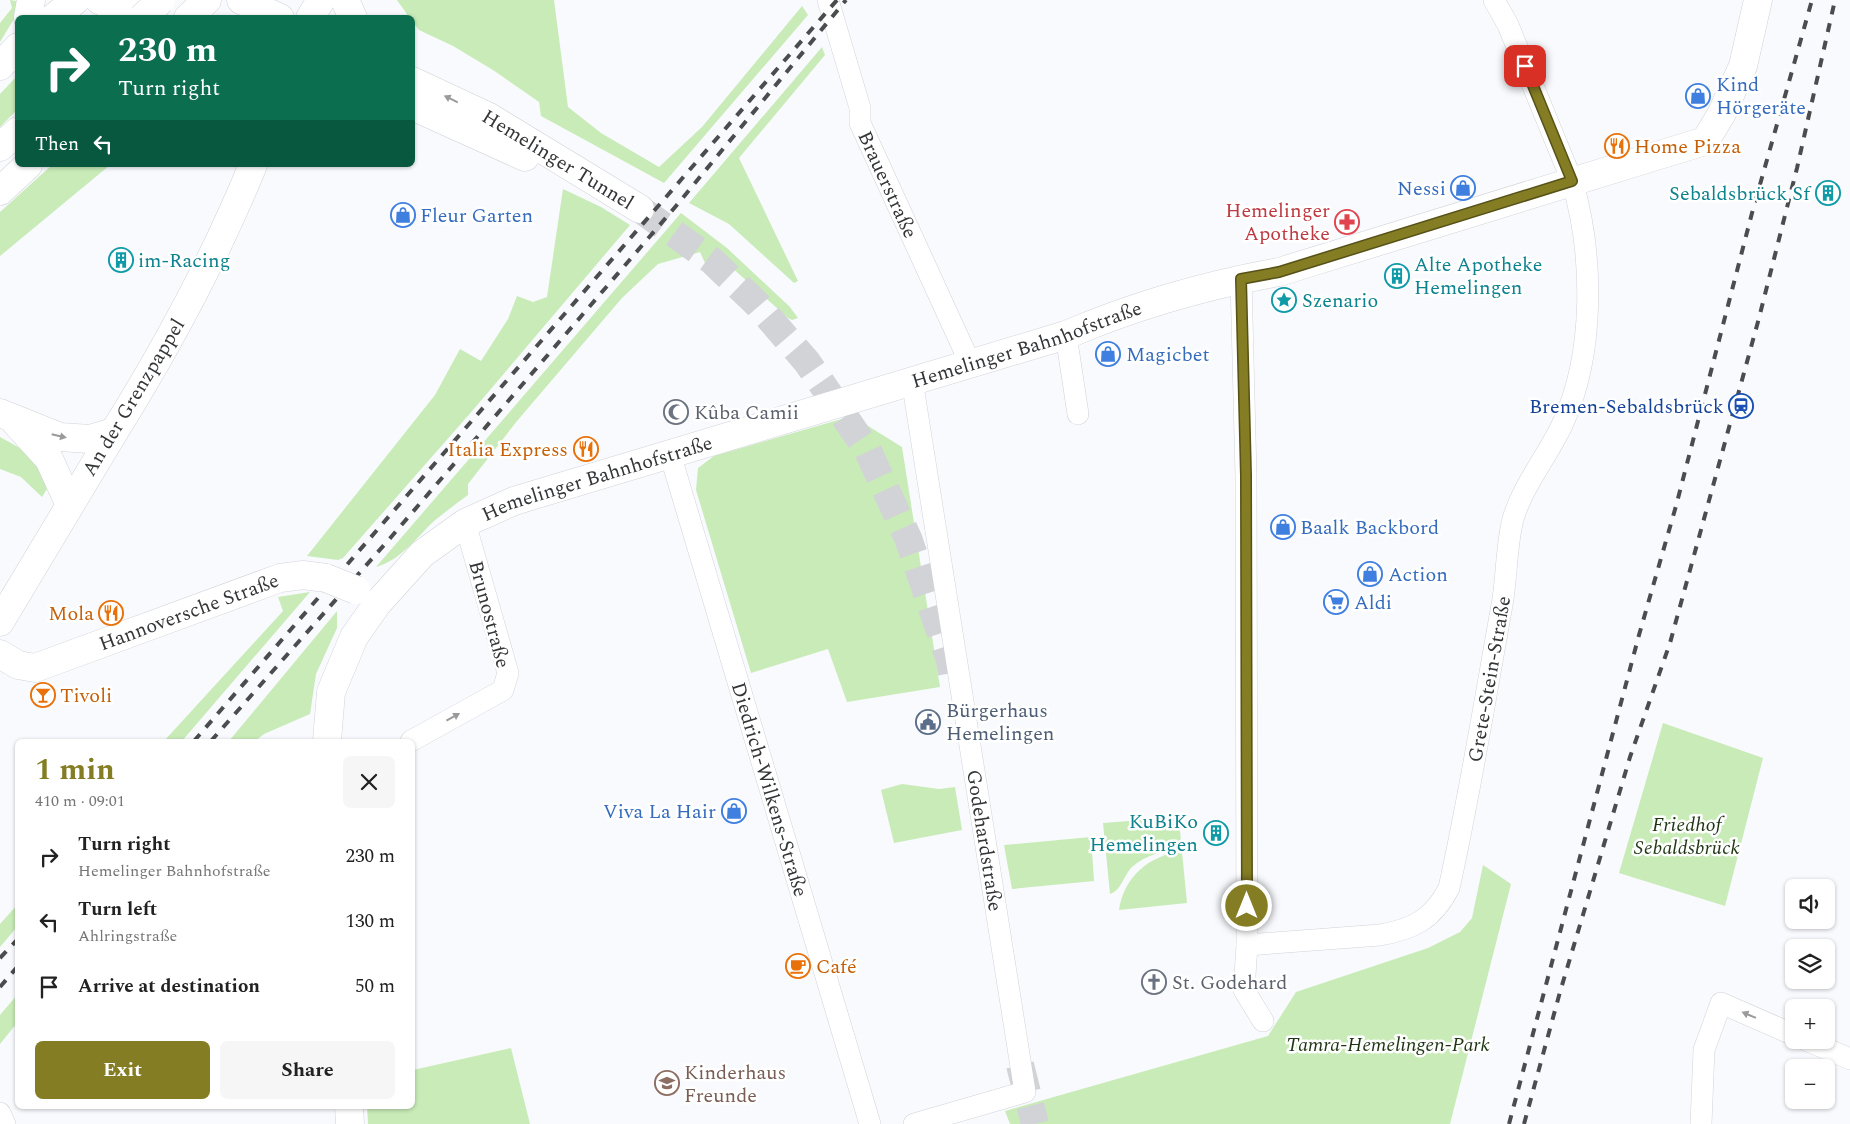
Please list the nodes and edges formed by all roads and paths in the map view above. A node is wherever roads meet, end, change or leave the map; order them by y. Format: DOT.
graph roads {
  1 [pos="31,0"];
  2 [pos="76,0"];
  3 [pos="99,0"];
  4 [pos="161,0"];
  5 [pos="207,0"];
  6 [pos="241,0"];
  7 [pos="321,0"];
  8 [pos="346,0"];
  9 [pos="828,0"];
  10 [pos="1494,0"];
  11 [pos="1758,0"];
  12 [pos="28,15"];
  13 [pos="57,15"];
  14 [pos="142,15"];
  15 [pos="145,15"];
  16 [pos="191,15"];
  17 [pos="274,15"];
  18 [pos="312,15"];
  19 [pos="352,15"];
  20 [pos="15,48"];
  21 [pos="0,66"];
  22 [pos="415,82"];
  23 [pos="415,107"];
  24 [pos="15,134"];
  25 [pos="0,147"];
  26 [pos="26,167"];
  27 [pos="253,167"];
  28 [pos="1572,181"];
  29 [pos="0,191"];
  30 [pos="1241,279"];
  31 [pos="1066,335"];
  32 [pos="970,363"];
  33 [pos="912,380"];
  34 [pos="1078,414"];
  35 [pos="7,416"];
  36 [pos="114,432"];
  37 [pos="670,454"];
  38 [pos="69,503"];
  39 [pos="465,523"];
  40 [pos="366,597"];
  41 [pos="0,622"];
  42 [pos="0,654"];
  43 [pos="327,739"];
  44 [pos="415,739"];
  45 [pos="1247,945"];
  46 [pos="1263,1021"];
  47 [pos="1785,1031"];
  48 [pos="1827,1049"];
  49 [pos="1850,1059"];
  50 [pos="349,1109"];
  51 [pos="0,1113"];
  52 [pos="5,1124"];
  53 [pos="350,1124"];
  54 [pos="870,1124"];
  55 [pos="914,1124"];
  56 [pos="1701,1124"];
  1 -- 12 [label="main road"];
  2 -- 13 [label="main road"];
  3 -- 14 [label="main road"];
  4 -- 15 [label="main road, bridge"];
  5 -- 16 [label="main road"];
  6 -- 17 [label="main road"];
  7 -- 18 [label="main road"];
  8 -- 19 [label="main road"];
  9 -- 32 [label="street, Brauerstraße"];
  10 -- 28 [label="street, Grete-Stein-Straße"];
  11 -- 28 [label="main road, Hemelinger Bahnhofstraße"];
  20 -- 21 [label="main road"];
  23 -- 22 [label="main road, Hemelinger Tunnel, one-way"];
  24 -- 25 [label="main road"];
  26 -- 29 [label="main road"];
  27 -- 36 [label="main road, An der Grenzpappel"];
  28 -- 30 [label="main road, Hemelinger Bahnhofstraße"];
  28 -- 45 [label="street, Grete-Stein-Straße"];
  30 -- 31 [label="main road, Hemelinger Bahnhofstraße"];
  30 -- 45 [label="street"];
  31 -- 32 [label="main road, Hemelinger Bahnhofstraße"];
  31 -- 34 [label="street"];
  32 -- 33 [label="main road, Hemelinger Bahnhofstraße"];
  33 -- 37 [label="main road, Hemelinger Bahnhofstraße"];
  33 -- 55 [label="street, Godehardstraße"];
  35 -- 36 [label="main road, one-way"];
  35 -- 38 [label="main road"];
  36 -- 38 [label="main road, An der Grenzpappel"];
  37 -- 39 [label="main road, Hemelinger Bahnhofstraße"];
  37 -- 54 [label="street, Diedrich-Wilkens-Straße"];
  38 -- 41 [label="main road, An der Grenzpappel"];
  39 -- 40 [label="main road, Hemelinger Bahnhofstraße"];
  44 -- 39 [label="street, Brunostraße, one-way"];
  40 -- 42 [label="main road, Hannoversche Straße, bridge"];
  40 -- 43 [label="main road, Hemelinger Bahnhofstraße"];
  45 -- 46 [label="street"];
  47 -- 56 [label="street, one-way"];
  48 -- 49 [label="street"];
  50 -- 53 [label="main road"];
  51 -- 52 [label="street"];
}
